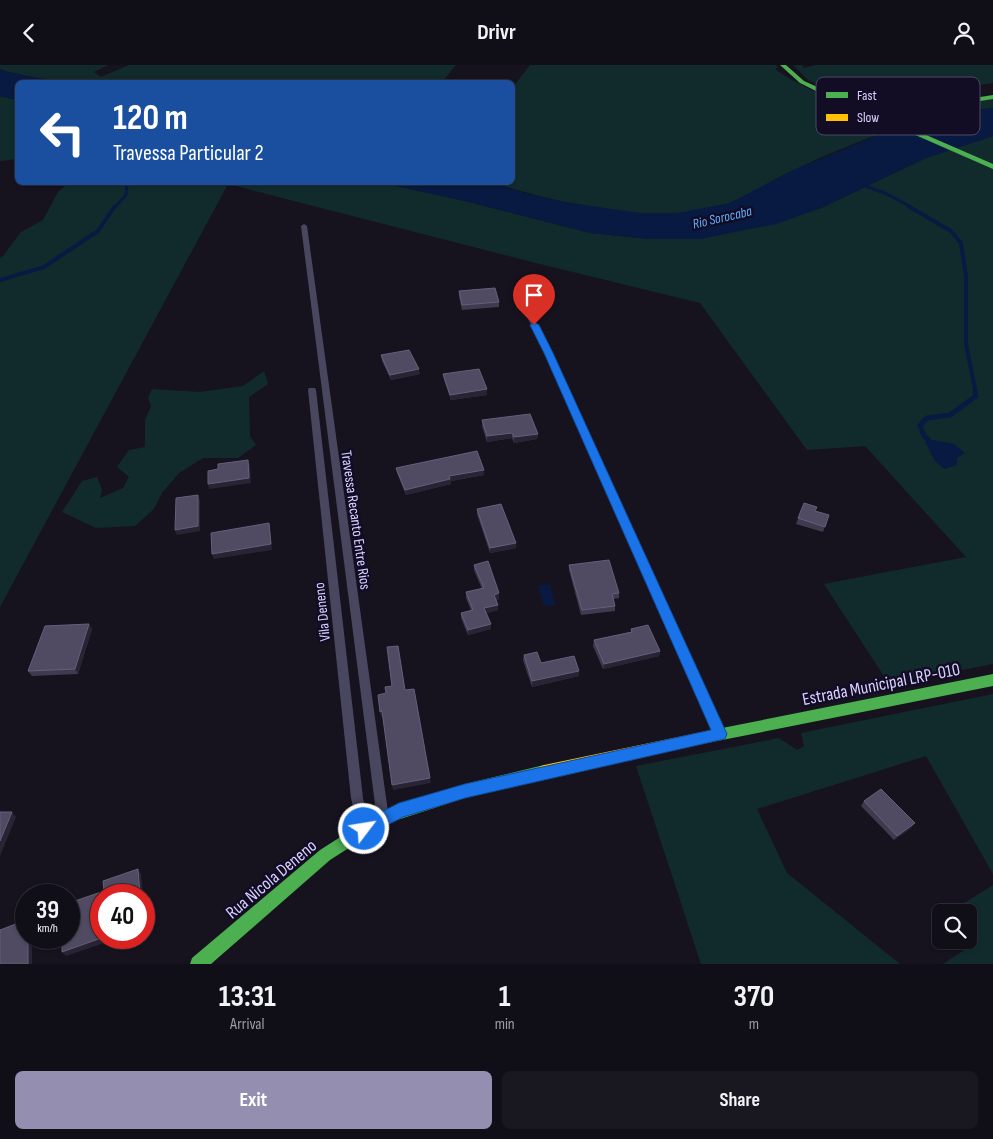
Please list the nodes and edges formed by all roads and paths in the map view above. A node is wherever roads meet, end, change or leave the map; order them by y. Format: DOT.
graph roads {
  1 [pos="783,65"];
  2 [pos="816,88"];
  3 [pos="993,97"];
  4 [pos="980,99"];
  5 [pos="919,135"];
  6 [pos="993,167"];
  7 [pos="304,225"];
  8 [pos="527,311"];
  9 [pos="312,390"];
  10 [pos="993,680"];
  11 [pos="776,722"];
  12 [pos="720,734"];
  13 [pos="383,818"];
  14 [pos="364,829"];
  15 [pos="211,953"];
  16 [pos="198,964"];
  17 [pos="219,964"];
  1 -- 2 [label="street"];
  3 -- 4 [label="street"];
  5 -- 6 [label="street"];
  7 -- 13 [label="lane, Travessa Recanto Entre Rios"];
  8 -- 12 [label="lane"];
  9 -- 14 [label="lane, Vila Deneno"];
  10 -- 11 [label="street, Estrada Municipal LRP-010"];
  11 -- 12 [label="street, Rua Nicola Deneno"];
  12 -- 13 [label="street, Rua Nicola Deneno"];
  13 -- 14 [label="street, Rua Nicola Deneno"];
  14 -- 15 [label="street, Rua Nicola Deneno"];
  15 -- 16 [label="street, Rua Nicola Deneno"];
  15 -- 17 [label="lane"];
}
